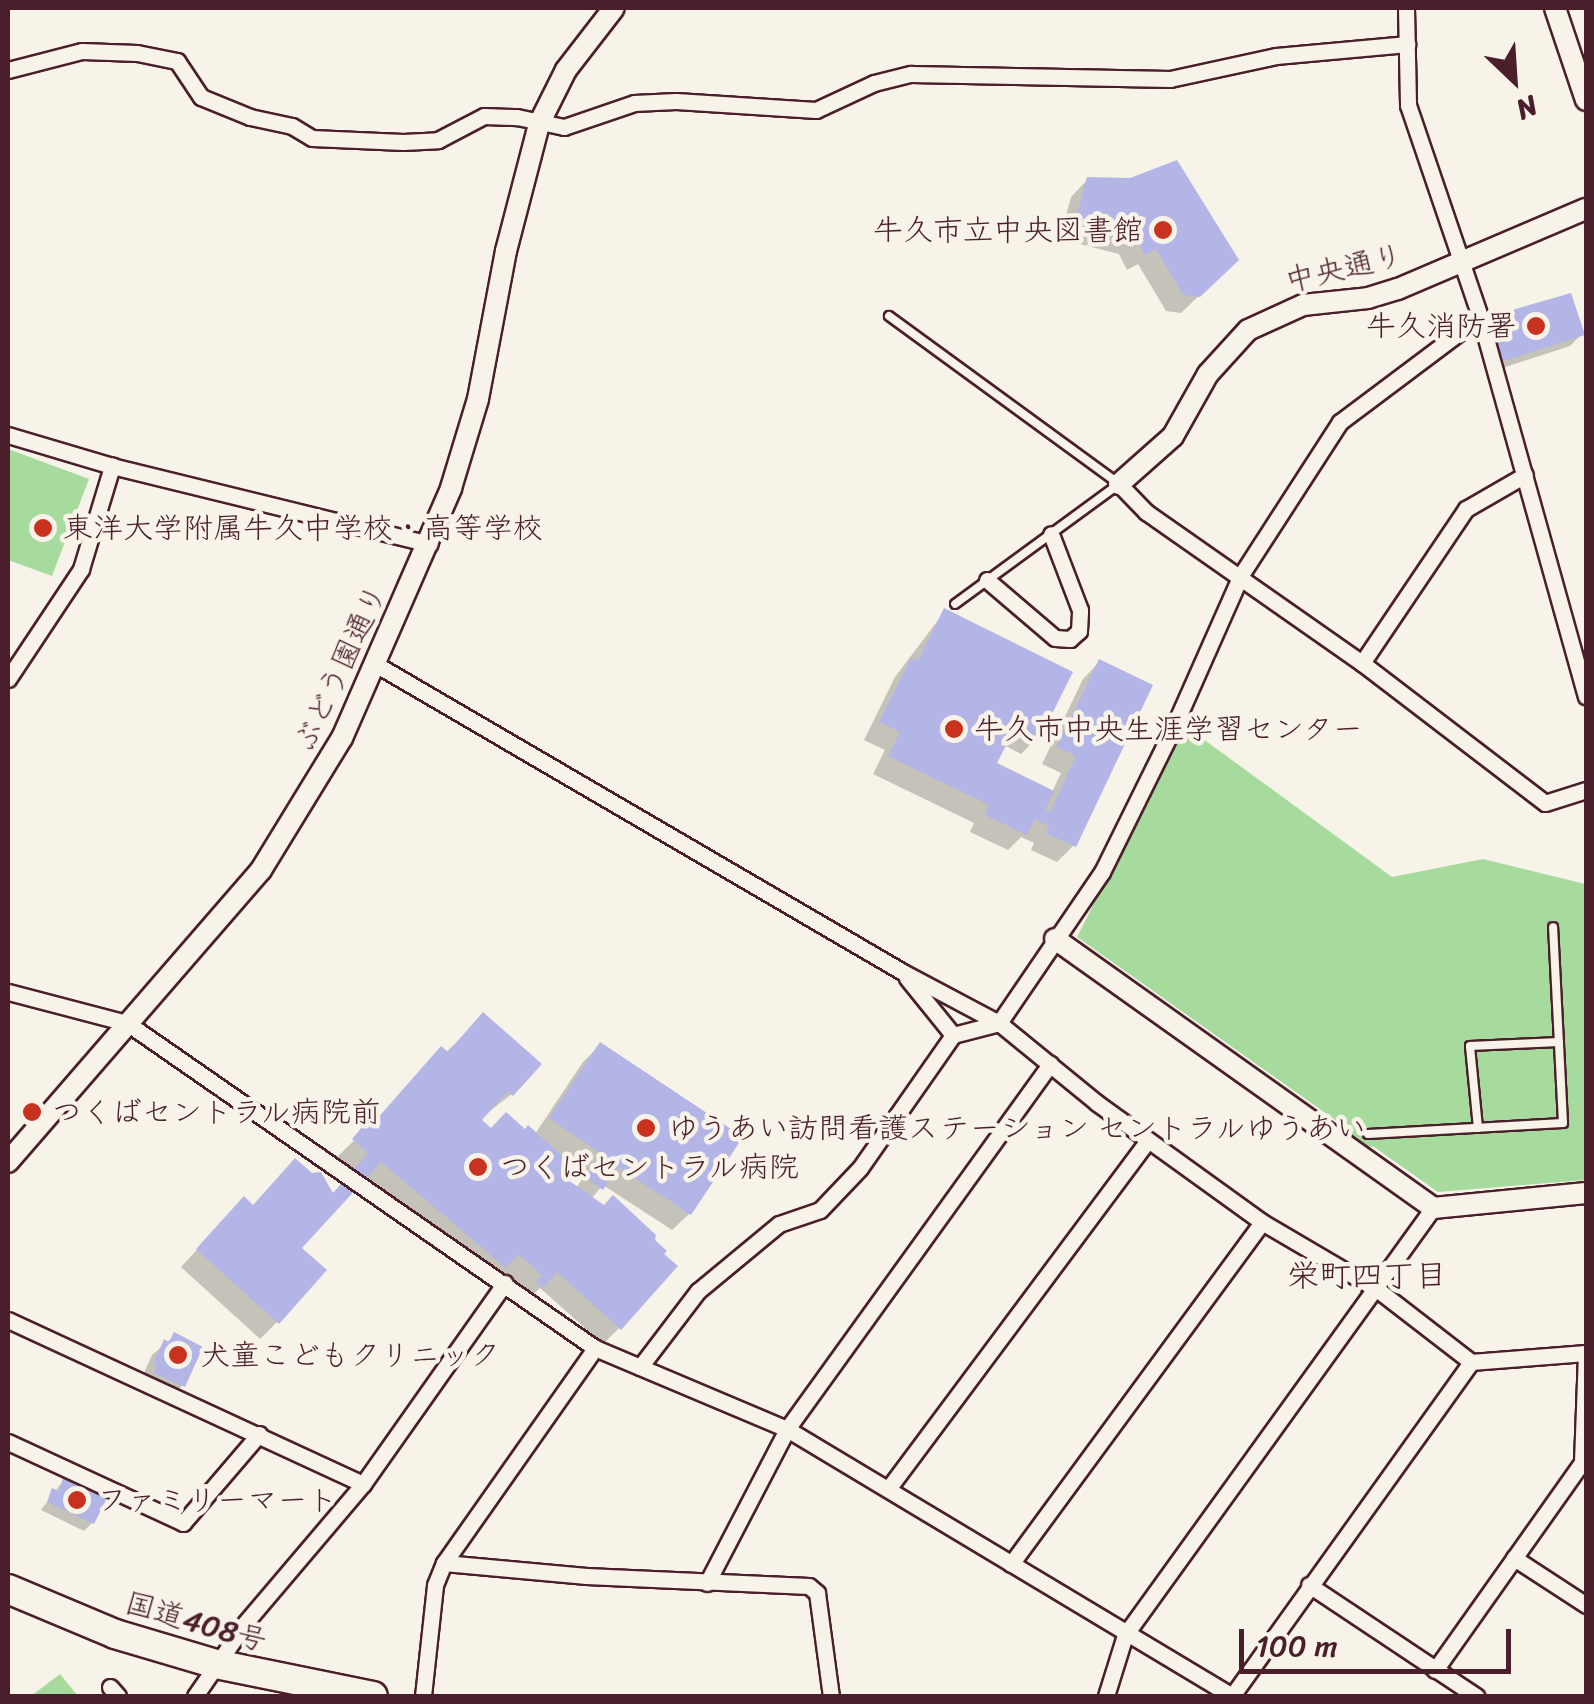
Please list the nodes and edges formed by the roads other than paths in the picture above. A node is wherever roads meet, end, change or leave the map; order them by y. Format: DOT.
graph roads {
  1 [pos="614,8"];
  2 [pos="1406,8"];
  3 [pos="1555,8"];
  4 [pos="1408,44"];
  5 [pos="8,70"];
  6 [pos="1586,100"];
  7 [pos="539,124"];
  8 [pos="1586,209"];
  9 [pos="1462,266"];
  10 [pos="889,316"];
  11 [pos="1480,317"];
  12 [pos="8,435"];
  13 [pos="112,466"];
  14 [pos="1525,475"];
  15 [pos="1119,484"];
  16 [pos="1052,534"];
  17 [pos="430,544"];
  18 [pos="1241,575"];
  19 [pos="987,580"];
  20 [pos="955,604"];
  21 [pos="1362,663"];
  22 [pos="378,665"];
  23 [pos="8,679"];
  24 [pos="1586,696"];
  25 [pos="1586,790"];
  26 [pos="1552,926"];
  27 [pos="1055,939"];
  28 [pos="901,971"];
  29 [pos="8,992"];
  30 [pos="127,1023"];
  31 [pos="999,1023"];
  32 [pos="953,1035"];
  33 [pos="1558,1042"];
  34 [pos="1050,1064"];
  35 [pos="1478,1128"];
  36 [pos="1368,1134"];
  37 [pos="1148,1140"];
  38 [pos="8,1162"];
  39 [pos="1586,1193"];
  40 [pos="1433,1208"];
  41 [pos="1262,1222"];
  42 [pos="505,1282"];
  43 [pos="1378,1290"];
  44 [pos="8,1320"];
  45 [pos="595,1348"];
  46 [pos="1586,1352"];
  47 [pos="1471,1362"];
  48 [pos="640,1367"];
  49 [pos="787,1429"];
  50 [pos="259,1434"];
  51 [pos="8,1442"];
  52 [pos="363,1484"];
  53 [pos="888,1489"];
  54 [pos="1514,1558"];
  55 [pos="444,1564"];
  56 [pos="1011,1564"];
  57 [pos="707,1583"];
  58 [pos="1308,1586"];
  59 [pos="8,1590"];
  60 [pos="1586,1605"];
  61 [pos="1125,1635"];
  62 [pos="216,1664"];
  63 [pos="1435,1670"];
  64 [pos="195,1696"];
  65 [pos="373,1696"];
  66 [pos="423,1696"];
  67 [pos="830,1696"];
  68 [pos="1106,1696"];
  69 [pos="1232,1696"];
  70 [pos="1476,1696"];
  1 -- 7 [label="street, ぶどう園通り"];
  2 -- 4 [label="street"];
  3 -- 6 [label="street"];
  4 -- 7 [label="street"];
  4 -- 9 [label="street"];
  5 -- 7 [label="street"];
  7 -- 17 [label="street, ぶどう園通り"];
  8 -- 9 [label="street, 中央通り"];
  9 -- 11 [label="street"];
  9 -- 15 [label="street, 中央通り"];
  10 -- 15 [label="lane"];
  11 -- 14 [label="street"];
  11 -- 18 [label="street"];
  12 -- 13 [label="street"];
  13 -- 17 [label="street"];
  13 -- 23 [label="street"];
  14 -- 21 [label="street"];
  14 -- 24 [label="street"];
  15 -- 16 [label="lane"];
  15 -- 18 [label="street"];
  16 -- 19 [label="lane"];
  16 -- 19 [label="street"];
  17 -- 22 [label="street, ぶどう園通り"];
  18 -- 21 [label="street"];
  18 -- 27 [label="street"];
  19 -- 20 [label="lane"];
  21 -- 25 [label="street"];
  22 -- 28 [label="street"];
  22 -- 30 [label="street, ぶどう園通り"];
  26 -- 33 [label="lane"];
  27 -- 31 [label="street"];
  27 -- 40 [label="street"];
  28 -- 31 [label="street"];
  28 -- 32 [label="street"];
  29 -- 30 [label="street"];
  30 -- 38 [label="street, ぶどう園通り"];
  30 -- 42 [label="street"];
  31 -- 32 [label="street"];
  31 -- 34 [label="street"];
  32 -- 48 [label="street"];
  33 -- 35 [label="lane"];
  33 -- 35 [label="lane"];
  34 -- 37 [label="street"];
  34 -- 49 [label="street"];
  35 -- 36 [label="lane"];
  37 -- 41 [label="street"];
  37 -- 53 [label="street"];
  39 -- 40 [label="street"];
  40 -- 43 [label="street"];
  41 -- 43 [label="street"];
  41 -- 56 [label="street"];
  42 -- 45 [label="street"];
  42 -- 52 [label="street"];
  43 -- 47 [label="street"];
  43 -- 61 [label="street"];
  44 -- 50 [label="street"];
  45 -- 48 [label="street"];
  45 -- 55 [label="street"];
  46 -- 47 [label="street"];
  46 -- 54 [label="street"];
  47 -- 58 [label="street"];
  48 -- 49 [label="street"];
  49 -- 53 [label="street"];
  49 -- 57 [label="street"];
  50 -- 51 [label="street"];
  50 -- 52 [label="street"];
  52 -- 62 [label="street"];
  53 -- 56 [label="street"];
  54 -- 60 [label="street"];
  54 -- 63 [label="street"];
  55 -- 57 [label="street"];
  55 -- 66 [label="street"];
  56 -- 61 [label="street"];
  57 -- 67 [label="street"];
  58 -- 63 [label="street"];
  58 -- 69 [label="street"];
  59 -- 62 [label="highway, 国道408号"];
  61 -- 68 [label="street"];
  61 -- 69 [label="street"];
  62 -- 64 [label="street"];
  62 -- 65 [label="highway, 国道408号"];
  63 -- 70 [label="street"];
}
